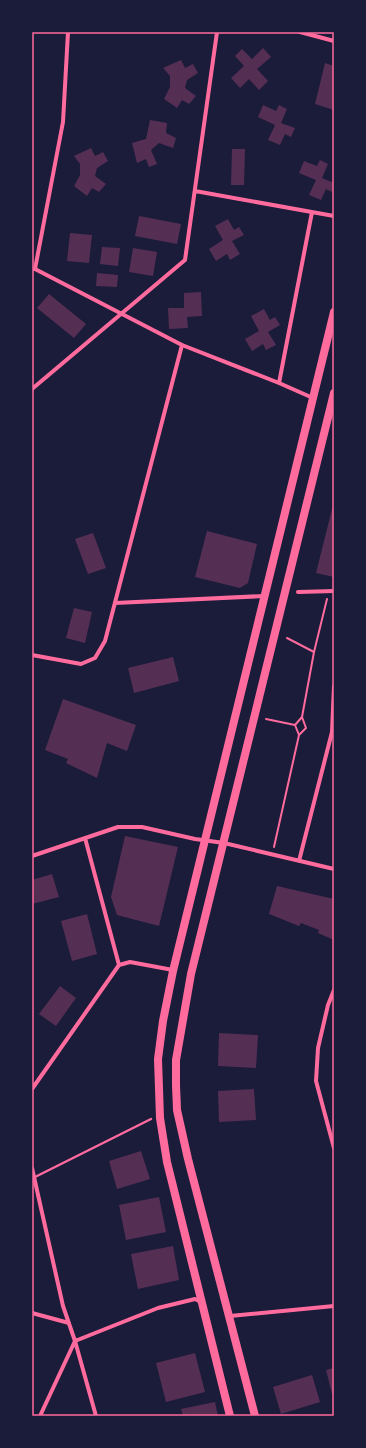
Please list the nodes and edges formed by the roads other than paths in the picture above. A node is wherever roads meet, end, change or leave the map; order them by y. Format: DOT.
graph roads {
  1 [pos="68,32"];
  2 [pos="217,32"];
  3 [pos="300,32"];
  4 [pos="334,41"];
  5 [pos="195,191"];
  6 [pos="312,212"];
  7 [pos="334,216"];
  8 [pos="34,269"];
  9 [pos="334,312"];
  10 [pos="121,314"];
  11 [pos="182,345"];
  12 [pos="279,383"];
  13 [pos="32,389"];
  14 [pos="334,393"];
  15 [pos="313,398"];
  16 [pos="332,408"];
  17 [pos="334,591"];
  18 [pos="298,592"];
  19 [pos="265,596"];
  20 [pos="115,603"];
  21 [pos="32,655"];
  22 [pos="334,686"];
  23 [pos="86,838"];
  24 [pos="205,840"];
  25 [pos="224,843"];
  26 [pos="32,856"];
  27 [pos="299,861"];
  28 [pos="334,870"];
  29 [pos="119,965"];
  30 [pos="173,971"];
  31 [pos="334,990"];
  32 [pos="328,1005"];
  33 [pos="334,1006"];
  34 [pos="32,1089"];
  35 [pos="151,1119"];
  36 [pos="334,1148"];
  37 [pos="32,1168"];
  38 [pos="34,1178"];
  39 [pos="201,1302"];
  40 [pos="334,1306"];
  41 [pos="32,1313"];
  42 [pos="230,1316"];
  43 [pos="69,1323"];
  44 [pos="75,1341"];
  45 [pos="40,1416"];
  46 [pos="96,1416"];
  47 [pos="230,1416"];
  48 [pos="255,1416"];
  1 -- 8 [label="street"];
  2 -- 5 [label="street"];
  3 -- 4 [label="street"];
  5 -- 6 [label="street"];
  5 -- 10 [label="street"];
  6 -- 7 [label="street"];
  6 -- 12 [label="street"];
  8 -- 10 [label="street"];
  9 -- 15 [label="main road"];
  10 -- 11 [label="street"];
  10 -- 13 [label="street"];
  11 -- 12 [label="street"];
  11 -- 20 [label="street"];
  12 -- 15 [label="street"];
  14 -- 16 [label="main road"];
  15 -- 19 [label="main road"];
  16 -- 25 [label="main road"];
  17 -- 18 [label="street"];
  19 -- 20 [label="street"];
  19 -- 24 [label="main road"];
  20 -- 21 [label="street"];
  22 -- 27 [label="street"];
  23 -- 24 [label="street"];
  23 -- 26 [label="street"];
  23 -- 29 [label="street"];
  24 -- 25 [label="street"];
  24 -- 30 [label="main road"];
  25 -- 27 [label="street"];
  25 -- 42 [label="main road"];
  27 -- 28 [label="street"];
  29 -- 30 [label="street"];
  29 -- 34 [label="street"];
  30 -- 39 [label="main road"];
  31 -- 32 [label="street"];
  32 -- 33 [label="street"];
  32 -- 36 [label="street"];
  35 -- 38 [label="lane"];
  37 -- 38 [label="street"];
  38 -- 43 [label="street"];
  39 -- 44 [label="street"];
  39 -- 47 [label="main road"];
  40 -- 42 [label="street"];
  41 -- 43 [label="street"];
  42 -- 48 [label="main road"];
  43 -- 44 [label="street"];
  44 -- 45 [label="street"];
  44 -- 46 [label="street"];
}
